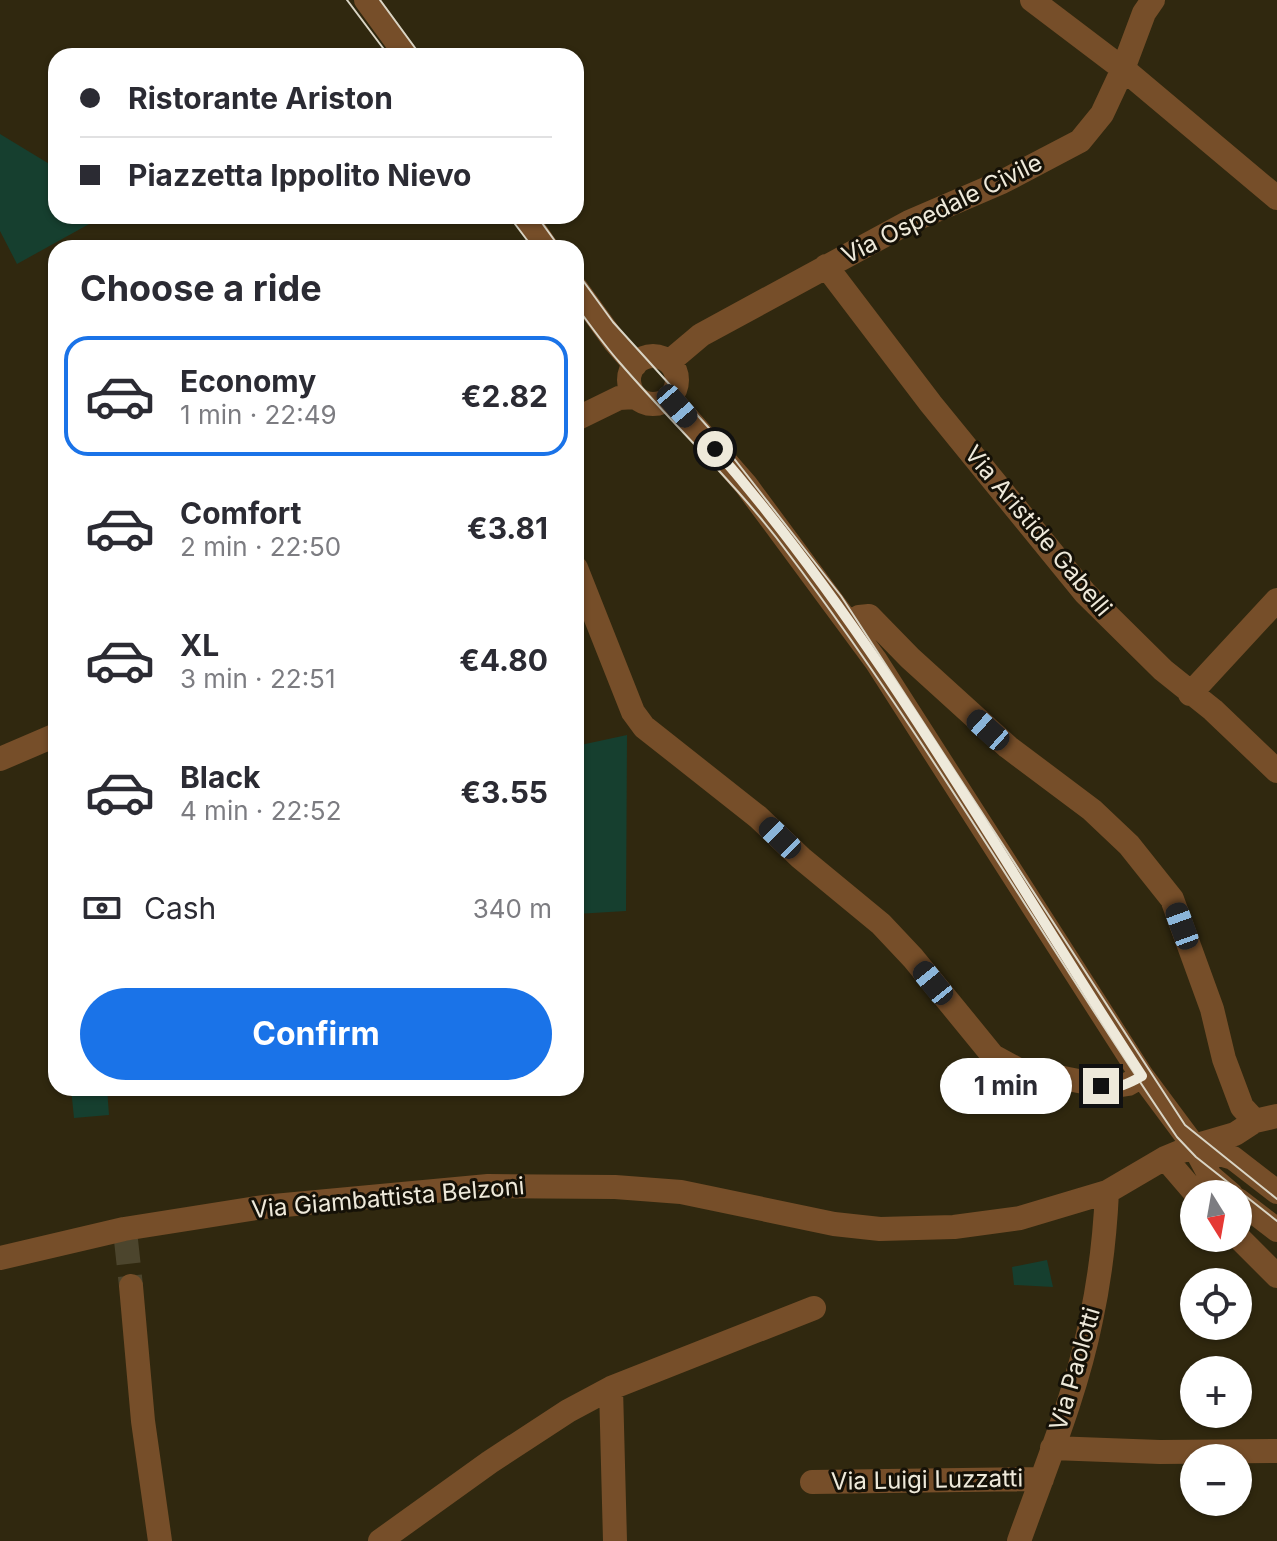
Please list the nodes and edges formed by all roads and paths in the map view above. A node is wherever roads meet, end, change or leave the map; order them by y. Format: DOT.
graph roads {
  1 [pos="366,0"];
  2 [pos="1032,0"];
  3 [pos="1148,6"];
  4 [pos="401,48"];
  5 [pos="1123,69"];
  6 [pos="1277,198"];
  7 [pos="826,266"];
  8 [pos="584,299"];
  9 [pos="669,362"];
  10 [pos="635,365"];
  11 [pos="636,397"];
  12 [pos="669,397"];
  13 [pos="584,415"];
  14 [pos="584,588"];
  15 [pos="1277,600"];
  16 [pos="849,623"];
  17 [pos="1190,694"];
  18 [pos="48,746"];
  19 [pos="0,759"];
  20 [pos="1277,771"];
  21 [pos="1142,1076"];
  22 [pos="1266,1118"];
  23 [pos="1194,1146"];
  24 [pos="1165,1158"];
  25 [pos="1184,1180"];
  26 [pos="1215,1180"];
  27 [pos="1107,1192"];
  28 [pos="1277,1192"];
  29 [pos="1252,1211"];
  30 [pos="1277,1230"];
  31 [pos="1252,1251"];
  32 [pos="0,1258"];
  33 [pos="1277,1276"];
  34 [pos="131,1286"];
  35 [pos="814,1308"];
  36 [pos="611,1388"];
  37 [pos="1052,1448"];
  38 [pos="1277,1451"];
  39 [pos="1042,1479"];
  40 [pos="812,1482"];
  41 [pos="160,1541"];
  42 [pos="380,1541"];
  43 [pos="615,1541"];
  44 [pos="1019,1541"];
  1 -- 4 [label="street"];
  2 -- 5 [label="street"];
  3 -- 5 [label="street, Via Ospedale Civile"];
  5 -- 6 [label="street"];
  5 -- 7 [label="street, Via Ospedale Civile"];
  7 -- 9 [label="street, Via Ospedale Civile"];
  7 -- 17 [label="street, Via Aristide Gabelli"];
  8 -- 10 [label="street"];
  9 -- 10 [label="street"];
  9 -- 12 [label="street"];
  10 -- 11 [label="street"];
  11 -- 12 [label="street"];
  11 -- 13 [label="street"];
  12 -- 16 [label="street"];
  14 -- 21 [label="street"];
  15 -- 17 [label="street"];
  16 -- 21 [label="street"];
  16 -- 22 [label="street"];
  17 -- 20 [label="street, Via Aristide Gabelli"];
  18 -- 19 [label="street"];
  21 -- 23 [label="street"];
  22 -- 23 [label="street, Via Giambattista Belzoni"];
  23 -- 24 [label="street, Via Giambattista Belzoni"];
  23 -- 26 [label="street"];
  23 -- 28 [label="street"];
  24 -- 25 [label="street"];
  24 -- 27 [label="street, Via Giambattista Belzoni"];
  27 -- 32 [label="street, Via Giambattista Belzoni"];
  27 -- 37 [label="street, Via Paolotti"];
  29 -- 30 [label="street"];
  31 -- 33 [label="street"];
  34 -- 41 [label="street"];
  35 -- 36 [label="street"];
  36 -- 42 [label="street"];
  36 -- 43 [label="street"];
  37 -- 38 [label="street"];
  37 -- 39 [label="street, Via Paolotti"];
  39 -- 40 [label="street, Via Luigi Luzzatti"];
  39 -- 44 [label="street, Via Paolotti"];
}
